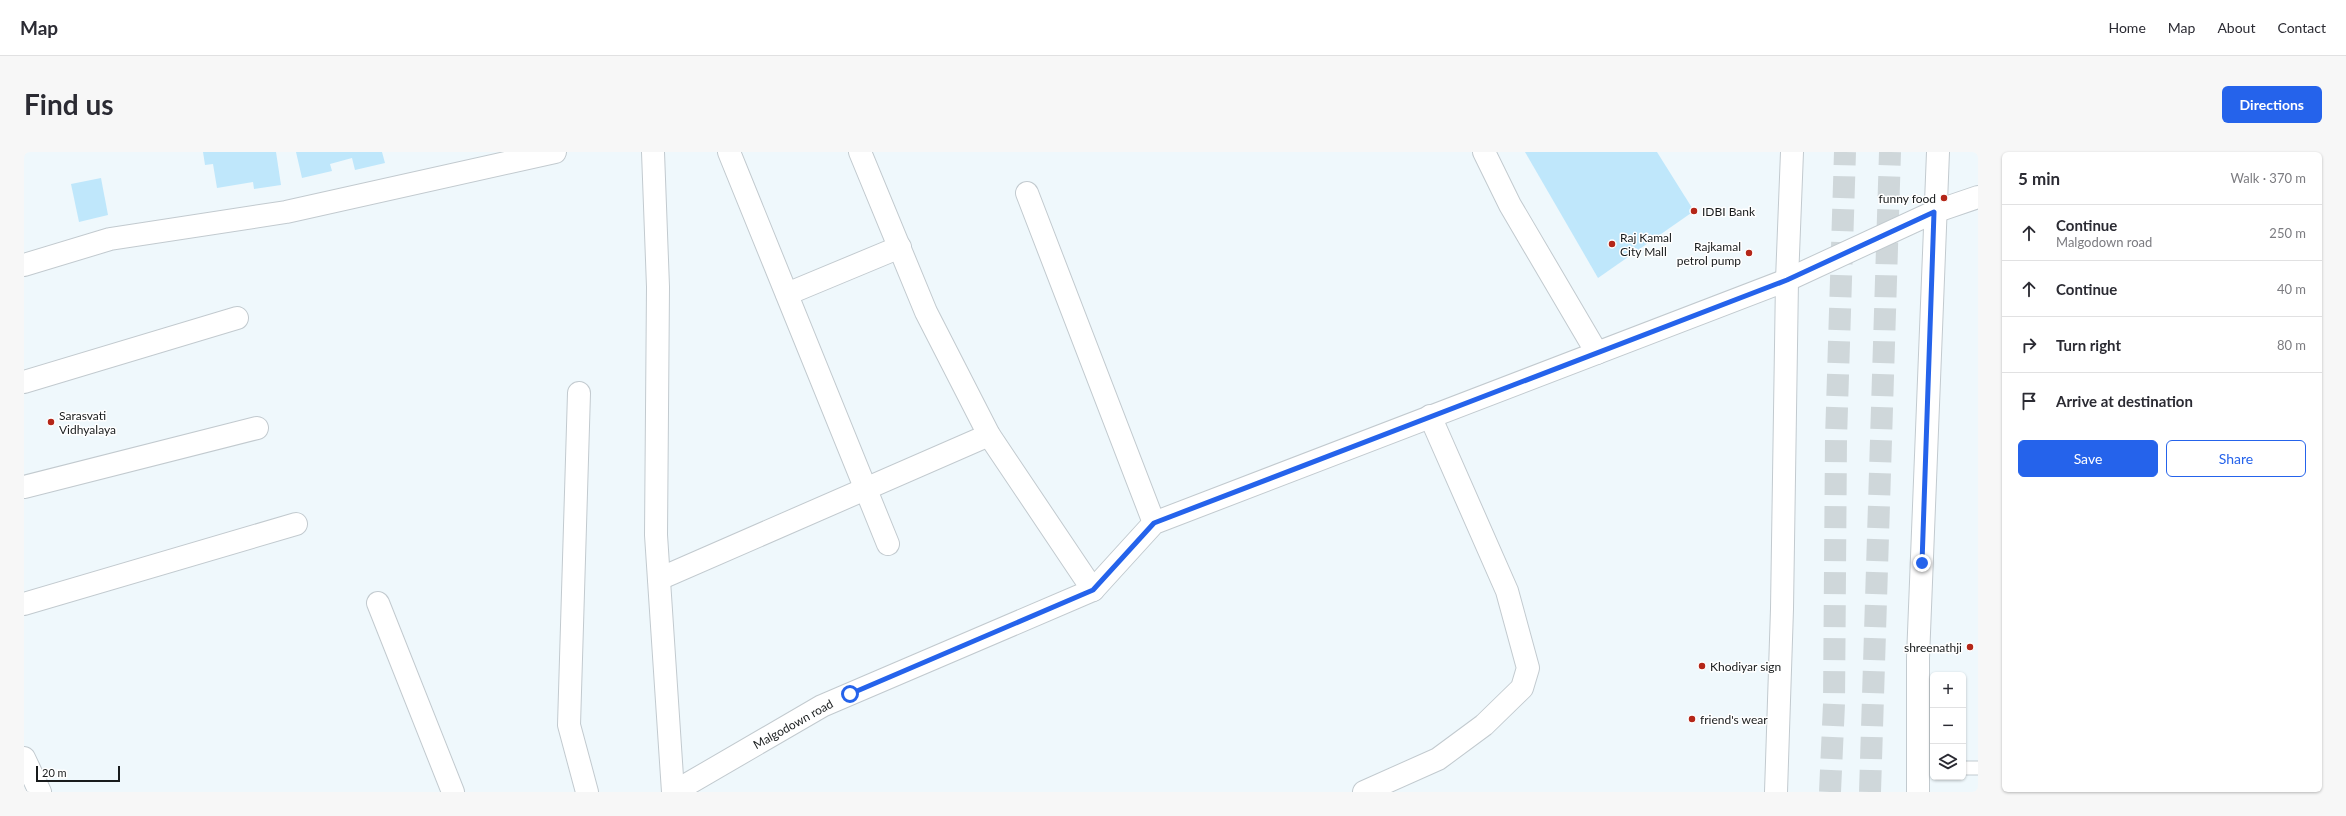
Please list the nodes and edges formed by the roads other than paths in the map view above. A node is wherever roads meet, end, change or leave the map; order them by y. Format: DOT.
graph roads {
  1 [pos="555,152"];
  2 [pos="653,152"];
  3 [pos="729,152"];
  4 [pos="860,152"];
  5 [pos="1484,152"];
  6 [pos="1792,152"];
  7 [pos="1938,152"];
  8 [pos="1027,193"];
  9 [pos="1978,197"];
  10 [pos="1934,212"];
  11 [pos="900,247"];
  12 [pos="24,265"];
  13 [pos="1787,280"];
  14 [pos="787,294"];
  15 [pos="237,318"];
  16 [pos="1597,353"];
  17 [pos="24,382"];
  18 [pos="579,393"];
  19 [pos="1430,416"];
  20 [pos="257,428"];
  21 [pos="989,435"];
  22 [pos="24,487"];
  23 [pos="865,489"];
  24 [pos="1154,523"];
  25 [pos="296,524"];
  26 [pos="888,544"];
  27 [pos="659,579"];
  28 [pos="1093,590"];
  29 [pos="378,603"];
  30 [pos="24,604"];
  31 [pos="24,758"];
  32 [pos="1966,768"];
  33 [pos="1978,768"];
  34 [pos="40,792"];
  35 [pos="453,792"];
  36 [pos="587,792"];
  37 [pos="674,792"];
  38 [pos="1364,792"];
  39 [pos="1776,792"];
  40 [pos="1918,792"];
  1 -- 12 [label="street"];
  2 -- 27 [label="street"];
  3 -- 14 [label="street"];
  4 -- 11 [label="street"];
  5 -- 16 [label="street"];
  6 -- 13 [label="street"];
  7 -- 10 [label="street"];
  8 -- 24 [label="street"];
  9 -- 10 [label="street"];
  10 -- 13 [label="street, Malgodown road"];
  10 -- 40 [label="street"];
  11 -- 14 [label="street"];
  11 -- 21 [label="street"];
  13 -- 16 [label="street, Malgodown road"];
  13 -- 39 [label="street"];
  14 -- 23 [label="street"];
  15 -- 17 [label="street"];
  16 -- 19 [label="street, Malgodown road"];
  18 -- 36 [label="street"];
  19 -- 24 [label="street, Malgodown road"];
  19 -- 38 [label="street"];
  20 -- 22 [label="street"];
  21 -- 23 [label="street"];
  21 -- 28 [label="street"];
  23 -- 26 [label="street"];
  23 -- 27 [label="street"];
  24 -- 28 [label="street, Malgodown road"];
  25 -- 30 [label="street"];
  27 -- 37 [label="street"];
  28 -- 37 [label="street, Malgodown road"];
  29 -- 35 [label="street"];
  31 -- 34 [label="street"];
  32 -- 33 [label="lane"];
}
